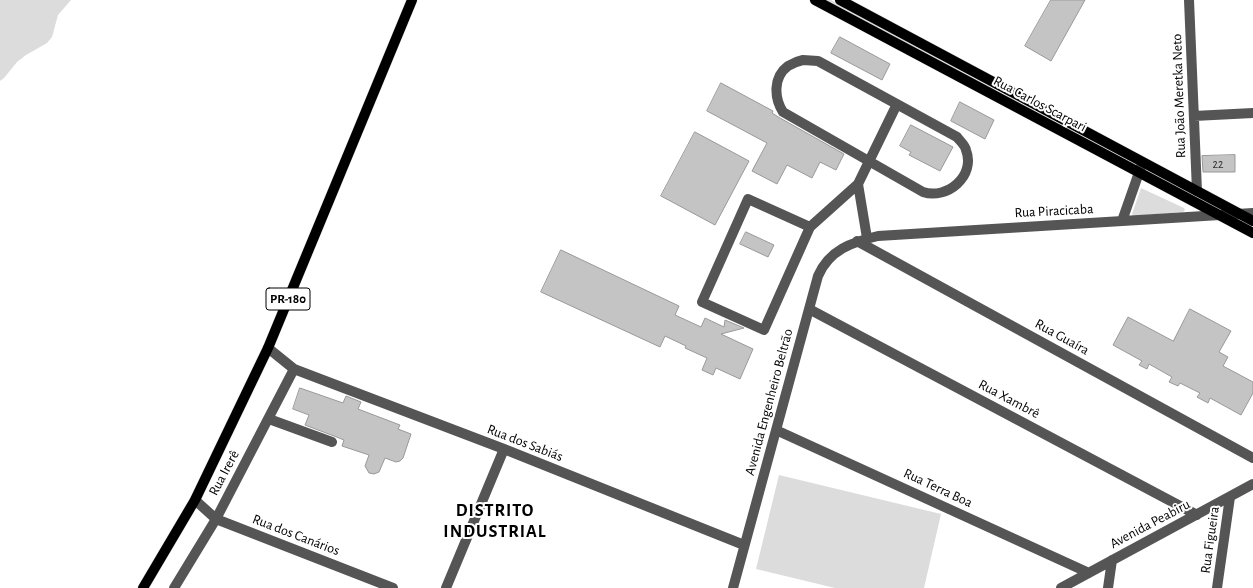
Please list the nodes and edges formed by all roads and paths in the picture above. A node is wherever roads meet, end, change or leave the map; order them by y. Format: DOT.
graph roads {
  1 [pos="412,0"];
  2 [pos="815,0"];
  3 [pos="840,0"];
  4 [pos="1189,0"];
  5 [pos="897,104"];
  6 [pos="1253,113"];
  7 [pos="1194,116"];
  8 [pos="1059,117"];
  9 [pos="1054,127"];
  10 [pos="869,162"];
  11 [pos="1143,162"];
  12 [pos="1139,172"];
  13 [pos="858,184"];
  14 [pos="1197,191"];
  15 [pos="1253,213"];
  16 [pos="1240,214"];
  17 [pos="1219,215"];
  18 [pos="1122,221"];
  19 [pos="1253,221"];
  20 [pos="810,228"];
  21 [pos="1253,233"];
  22 [pos="862,240"];
  23 [pos="809,309"];
  24 [pos="268,348"];
  25 [pos="294,369"];
  26 [pos="269,418"];
  27 [pos="776,430"];
  28 [pos="332,442"];
  29 [pos="504,449"];
  30 [pos="1253,458"];
  31 [pos="1253,484"];
  32 [pos="1230,497"];
  33 [pos="195,500"];
  34 [pos="1197,514"];
  35 [pos="216,519"];
  36 [pos="744,544"];
  37 [pos="1112,560"];
  38 [pos="1089,573"];
  39 [pos="143,588"];
  40 [pos="174,588"];
  41 [pos="393,588"];
  42 [pos="446,588"];
  43 [pos="733,588"];
  44 [pos="1061,588"];
  45 [pos="1108,588"];
  46 [pos="1217,588"];
  1 -- 24 [label="main road, PR-180"];
  2 -- 9 [label="main road, Rua Carlos Scarpari"];
  3 -- 8 [label="main road, Rua Carlos Scarpari"];
  4 -- 7 [label="street, Rua João Meretka Neto"];
  5 -- 10 [label="street"];
  5 -- 10 [label="street"];
  5 -- 10 [label="street"];
  6 -- 7 [label="street"];
  7 -- 14 [label="street, Rua João Meretka Neto"];
  8 -- 9 [label="main road"];
  8 -- 11 [label="main road, Rua Carlos Scarpari"];
  9 -- 12 [label="main road, Rua Carlos Scarpari"];
  10 -- 13 [label="street"];
  11 -- 12 [label="street"];
  11 -- 14 [label="main road, Rua Carlos Scarpari"];
  12 -- 17 [label="main road, Rua Carlos Scarpari"];
  12 -- 18 [label="street"];
  13 -- 20 [label="street"];
  13 -- 22 [label="street"];
  14 -- 16 [label="main road, Rua Carlos Scarpari"];
  15 -- 16 [label="street, Rua Piracicaba"];
  16 -- 17 [label="street, Rua Piracicaba"];
  16 -- 19 [label="main road, Rua Carlos Scarpari"];
  17 -- 18 [label="street, Rua Piracicaba"];
  17 -- 21 [label="main road, Rua Carlos Scarpari"];
  18 -- 22 [label="street, Rua Piracicaba"];
  20 -- 20 [label="street"];
  22 -- 23 [label="street, Avenida Engenheiro Beltrão"];
  22 -- 30 [label="street, Rua Guaíra"];
  23 -- 27 [label="street, Avenida Engenheiro Beltrão"];
  23 -- 34 [label="street, Rua Xambrê"];
  24 -- 25 [label="street, Rua dos Sabiás"];
  24 -- 33 [label="main road, PR-180"];
  25 -- 26 [label="street, Rua Irerê"];
  25 -- 29 [label="street, Rua dos Sabiás"];
  26 -- 28 [label="street"];
  26 -- 35 [label="street, Rua Irerê"];
  27 -- 36 [label="street, Avenida Engenheiro Beltrão"];
  27 -- 38 [label="street, Rua Terra Boa"];
  29 -- 36 [label="street, Rua dos Sabiás"];
  29 -- 42 [label="street"];
  31 -- 32 [label="street, Avenida Peabiru"];
  32 -- 34 [label="street, Avenida Peabiru"];
  32 -- 46 [label="street, Rua Figueira"];
  33 -- 35 [label="street, Rua dos Canários"];
  33 -- 39 [label="main road, PR-180"];
  34 -- 37 [label="street, Avenida Peabiru"];
  35 -- 40 [label="street, Rua Irerê"];
  35 -- 41 [label="street, Rua dos Canários"];
  36 -- 43 [label="street, Avenida Engenheiro Beltrão"];
  37 -- 38 [label="street, Avenida Peabiru"];
  37 -- 45 [label="street"];
  38 -- 44 [label="street, Avenida Peabiru"];
}
